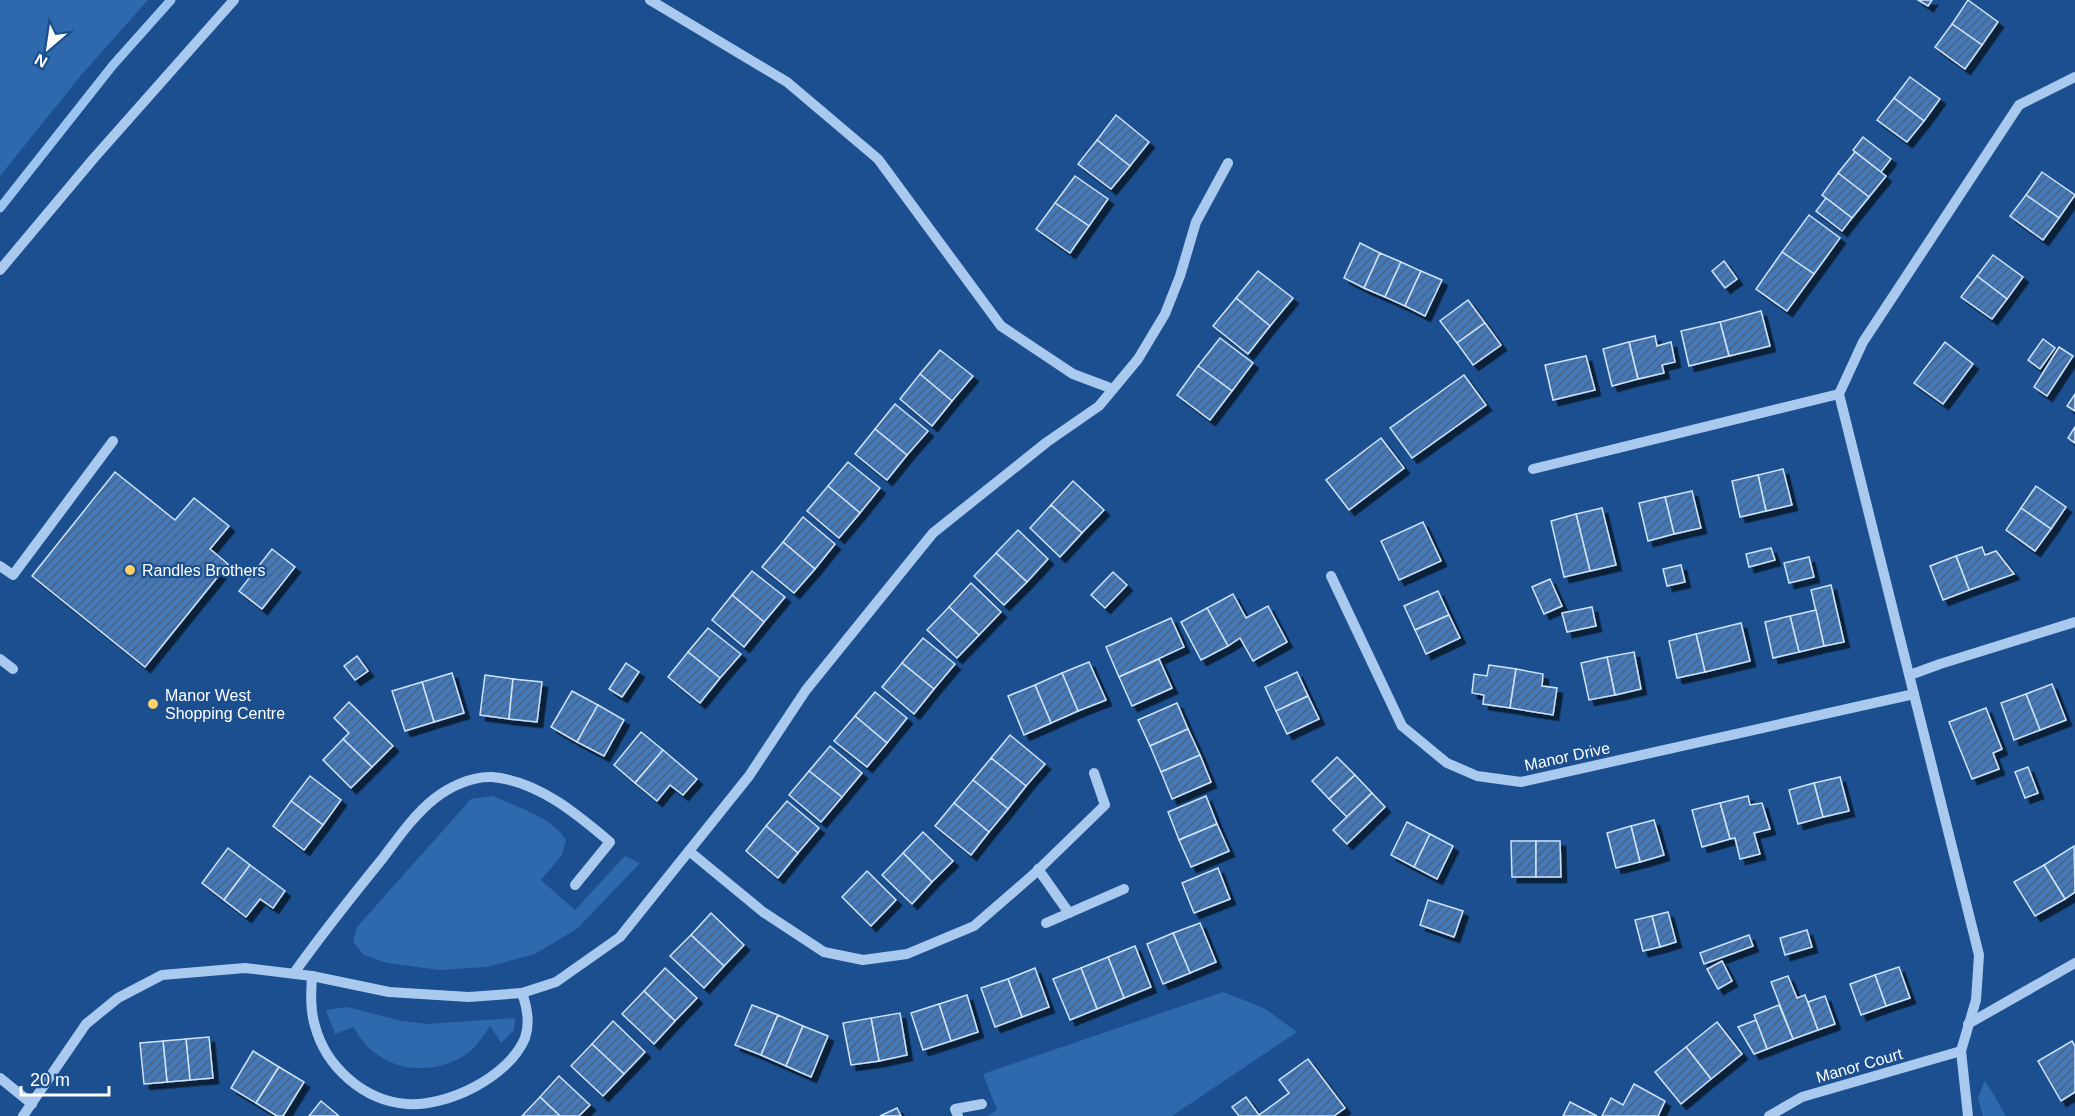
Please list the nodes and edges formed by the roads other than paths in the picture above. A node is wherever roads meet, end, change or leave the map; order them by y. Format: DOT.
graph roads {
  1 [pos="234,0"];
  2 [pos="650,0"];
  3 [pos="2075,78"];
  4 [pos="1228,163"];
  5 [pos="0,270"];
  6 [pos="1113,389"];
  7 [pos="1839,394"];
  8 [pos="113,441"];
  9 [pos="1533,469"];
  10 [pos="0,566"];
  11 [pos="1331,576"];
  12 [pos="2075,622"];
  13 [pos="0,659"];
  14 [pos="13,669"];
  15 [pos="1910,675"];
  16 [pos="1914,694"];
  17 [pos="1094,773"];
  18 [pos="689,851"];
  19 [pos="1038,869"];
  20 [pos="575,885"];
  21 [pos="1124,889"];
  22 [pos="1069,913"];
  23 [pos="1046,923"];
  24 [pos="2075,963"];
  25 [pos="294,974"];
  26 [pos="312,976"];
  27 [pos="522,993"];
  28 [pos="1968,1024"];
  29 [pos="1961,1051"];
  30 [pos="0,1078"];
  31 [pos="32,1104"];
  32 [pos="982,1104"];
  33 [pos="23,1116"];
  34 [pos="958,1116"];
  35 [pos="1769,1116"];
  36 [pos="1968,1116"];
  1 -- 5 [label="street"];
  2 -- 6 [label="street"];
  3 -- 7 [label="street"];
  4 -- 6 [label="street"];
  6 -- 18 [label="street"];
  7 -- 9 [label="street"];
  7 -- 15 [label="street"];
  8 -- 10 [label="street"];
  11 -- 16 [label="street, Manor Drive"];
  12 -- 15 [label="street"];
  13 -- 14 [label="street"];
  15 -- 16 [label="street"];
  16 -- 28 [label="street"];
  17 -- 19 [label="street"];
  18 -- 19 [label="street"];
  18 -- 27 [label="street"];
  19 -- 22 [label="street"];
  20 -- 25 [label="street"];
  21 -- 22 [label="street"];
  22 -- 23 [label="street"];
  24 -- 28 [label="street"];
  25 -- 26 [label="street"];
  25 -- 31 [label="street"];
  26 -- 27 [label="street"];
  26 -- 27 [label="street"];
  28 -- 29 [label="street"];
  29 -- 35 [label="street, Manor Court"];
  29 -- 36 [label="street"];
  30 -- 31 [label="street"];
  31 -- 33 [label="street"];
  32 -- 34 [label="street"];
}
